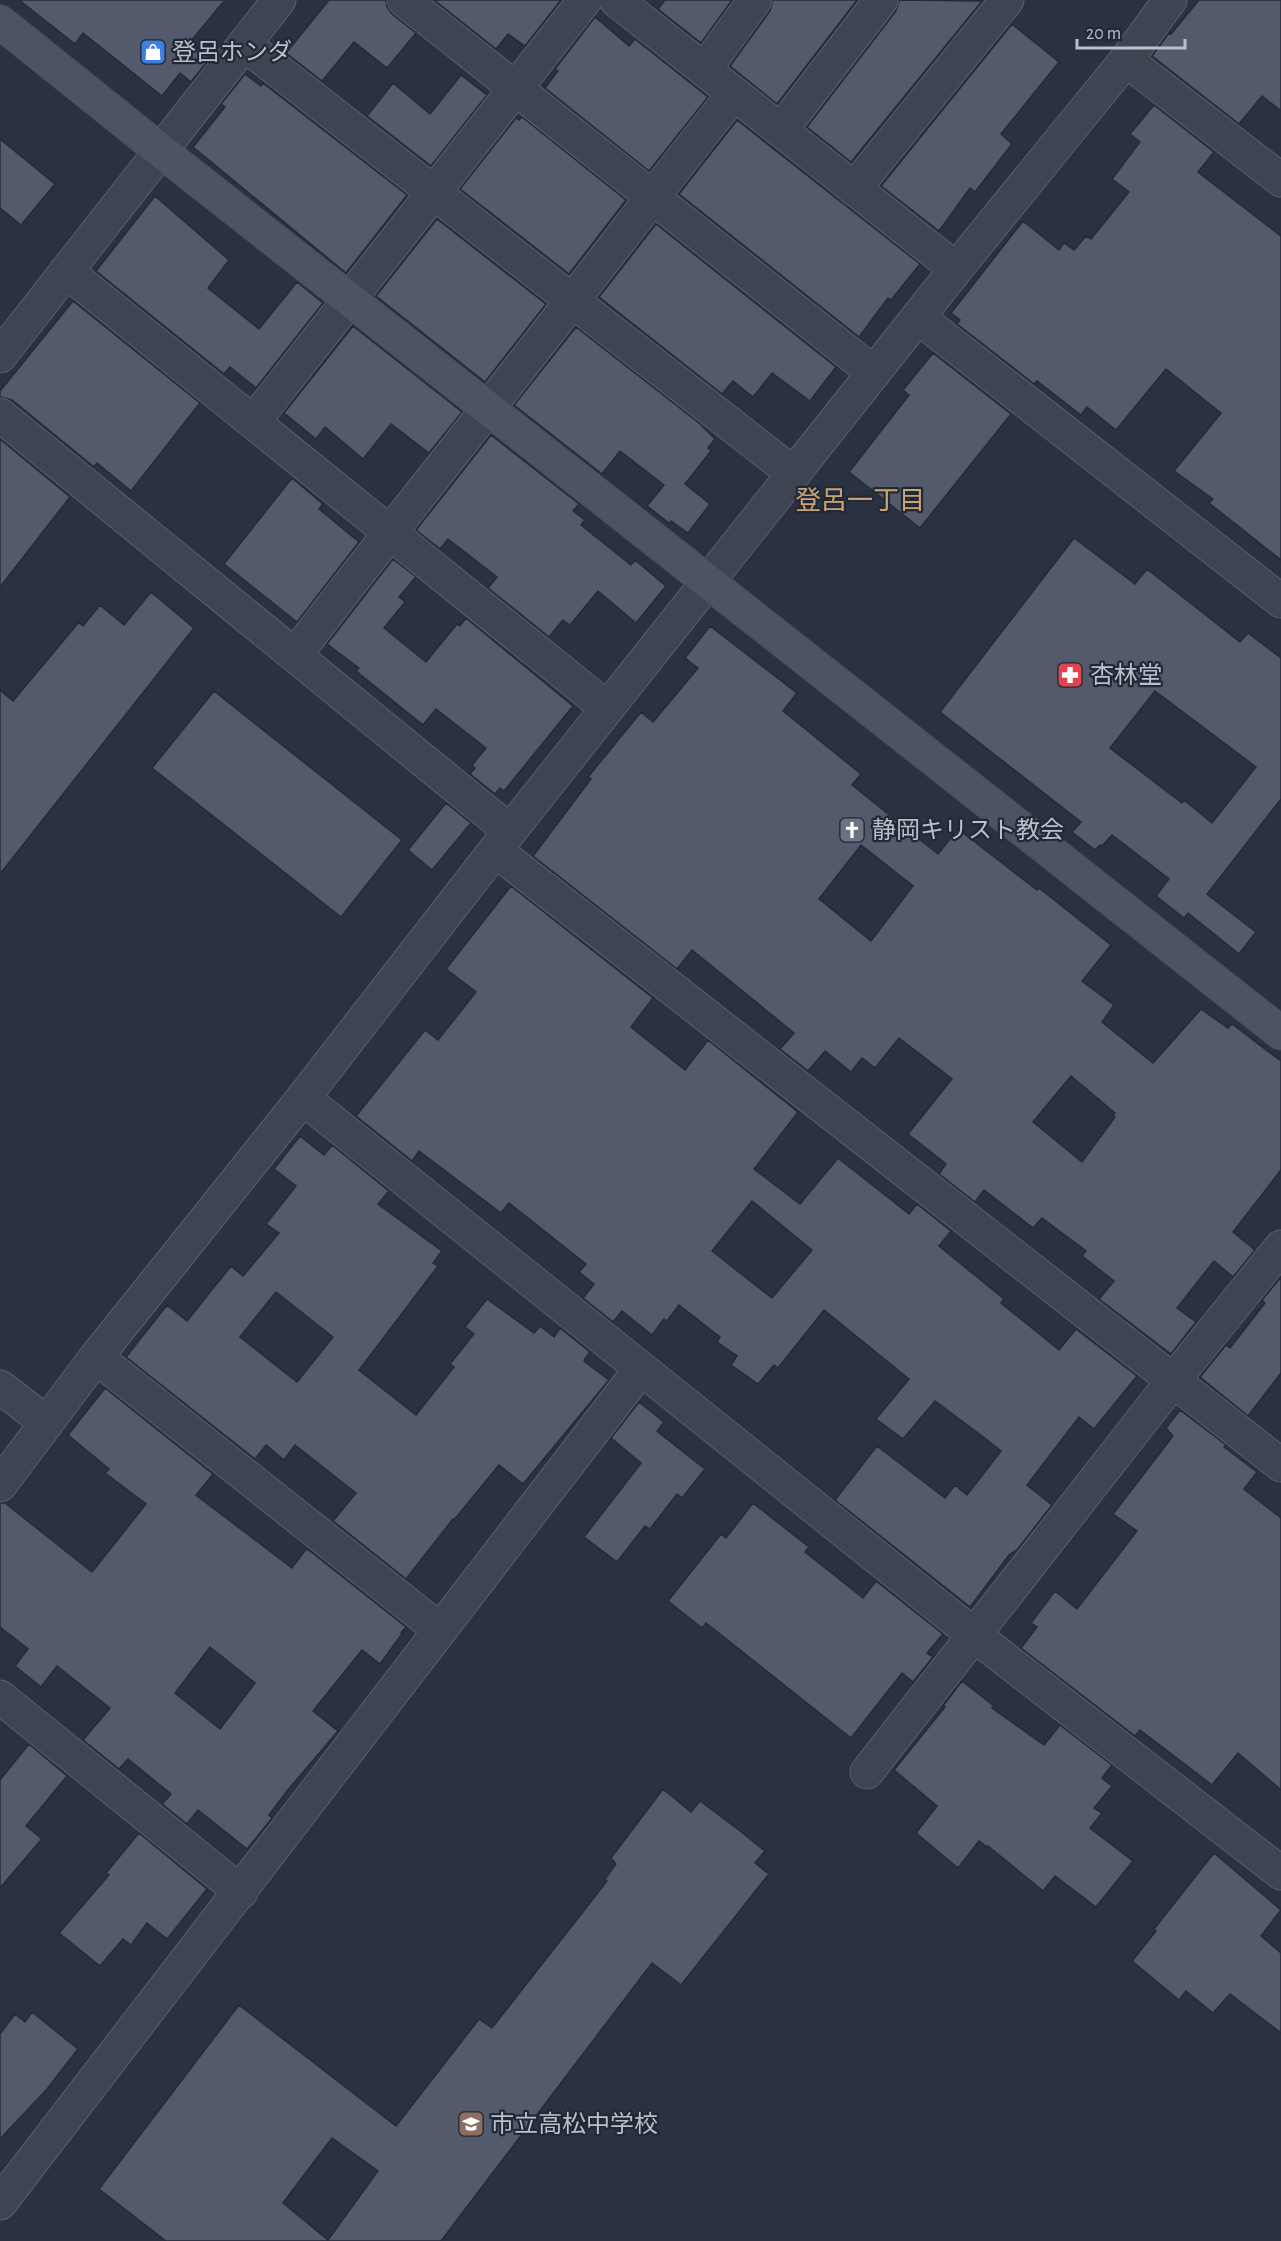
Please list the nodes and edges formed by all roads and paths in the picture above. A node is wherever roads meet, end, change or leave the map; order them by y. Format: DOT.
graph roads {
  1 [pos="279,0"];
  2 [pos="404,0"];
  3 [pos="585,0"];
  4 [pos="755,0"];
  5 [pos="881,0"];
  6 [pos="1007,0"];
  7 [pos="1169,0"];
  8 [pos="629,4"];
  9 [pos="0,22"];
  10 [pos="244,44"];
  11 [pos="1126,60"];
  12 [pos="704,70"];
  13 [pos="516,88"];
  14 [pos="734,94"];
  15 [pos="781,130"];
  16 [pos="161,151"];
  17 [pos="1281,180"];
  18 [pos="854,189"];
  19 [pos="432,191"];
  20 [pos="652,196"];
  21 [pos="956,269"];
  22 [pos="66,271"];
  23 [pos="348,299"];
  24 [pos="573,301"];
  25 [pos="919,318"];
  26 [pos="0,356"];
  27 [pos="874,373"];
  28 [pos="487,408"];
  29 [pos="0,415"];
  30 [pos="253,422"];
  31 [pos="794,474"];
  32 [pos="389,532"];
  33 [pos="708,582"];
  34 [pos="1281,601"];
  35 [pos="295,655"];
  36 [pos="607,708"];
  37 [pos="503,840"];
  38 [pos="1281,1033"];
  39 [pos="303,1098"];
  40 [pos="1281,1247"];
  41 [pos="96,1357"];
  42 [pos="640,1370"];
  43 [pos="1172,1382"];
  44 [pos="0,1387"];
  45 [pos="47,1423"];
  46 [pos="1281,1466"];
  47 [pos="0,1485"];
  48 [pos="440,1630"];
  49 [pos="974,1635"];
  50 [pos="0,1697"];
  51 [pos="867,1772"];
  52 [pos="1281,1874"];
  53 [pos="241,1892"];
  54 [pos="0,2203"];
  1 -- 10 [label="street"];
  2 -- 13 [label="street"];
  3 -- 13 [label="street"];
  4 -- 12 [label="street"];
  5 -- 15 [label="street"];
  6 -- 18 [label="street"];
  7 -- 11 [label="street"];
  8 -- 12 [label="street"];
  9 -- 16 [label="street"];
  10 -- 16 [label="street"];
  10 -- 19 [label="street"];
  11 -- 17 [label="street"];
  11 -- 21 [label="street"];
  12 -- 14 [label="street"];
  13 -- 19 [label="street"];
  13 -- 20 [label="street"];
  14 -- 15 [label="street"];
  14 -- 20 [label="street"];
  15 -- 18 [label="street"];
  16 -- 22 [label="street"];
  16 -- 23 [label="street"];
  18 -- 21 [label="street"];
  19 -- 23 [label="street"];
  19 -- 24 [label="street"];
  20 -- 24 [label="street"];
  20 -- 27 [label="street"];
  21 -- 25 [label="street"];
  22 -- 26 [label="street"];
  22 -- 30 [label="street"];
  23 -- 28 [label="street"];
  23 -- 30 [label="street"];
  24 -- 28 [label="street"];
  24 -- 31 [label="street"];
  25 -- 27 [label="street"];
  25 -- 34 [label="street"];
  27 -- 31 [label="street"];
  28 -- 32 [label="street"];
  28 -- 33 [label="street"];
  29 -- 35 [label="street"];
  30 -- 32 [label="street"];
  31 -- 33 [label="street"];
  32 -- 35 [label="street"];
  32 -- 36 [label="street"];
  33 -- 36 [label="street"];
  33 -- 38 [label="street"];
  35 -- 37 [label="street"];
  36 -- 37 [label="street"];
  37 -- 39 [label="street"];
  37 -- 43 [label="street"];
  39 -- 41 [label="street"];
  39 -- 42 [label="street"];
  40 -- 43 [label="street"];
  41 -- 45 [label="street"];
  41 -- 48 [label="street"];
  42 -- 48 [label="street"];
  42 -- 49 [label="street"];
  43 -- 46 [label="street"];
  43 -- 49 [label="street"];
  44 -- 45 [label="street"];
  45 -- 47 [label="street"];
  48 -- 53 [label="street"];
  49 -- 51 [label="street"];
  49 -- 52 [label="street"];
  50 -- 53 [label="street"];
  53 -- 54 [label="street"];
}
